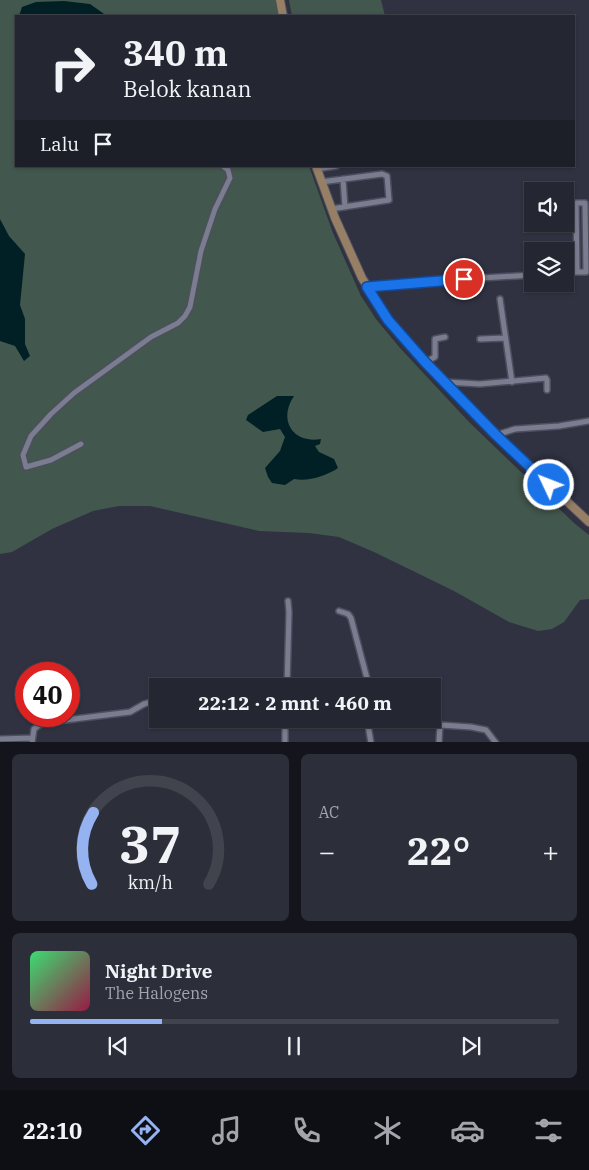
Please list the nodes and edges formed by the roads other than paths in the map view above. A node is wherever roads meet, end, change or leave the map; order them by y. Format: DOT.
graph roads {
  1 [pos="280,0"];
  2 [pos="283,15"];
  3 [pos="224,167"];
  4 [pos="316,168"];
  5 [pos="343,179"];
  6 [pos="321,182"];
  7 [pos="345,207"];
  8 [pos="331,209"];
  9 [pos="587,242"];
  10 [pos="574,272"];
  11 [pos="577,272"];
  12 [pos="524,275"];
  13 [pos="367,287"];
  14 [pos="500,299"];
  15 [pos="445,337"];
  16 [pos="505,338"];
  17 [pos="480,339"];
  18 [pos="425,362"];
  19 [pos="446,382"];
  20 [pos="512,382"];
  21 [pos="547,390"];
  22 [pos="589,421"];
  23 [pos="496,435"];
  24 [pos="81,444"];
  25 [pos="589,522"];
  26 [pos="288,601"];
  27 [pos="339,611"];
  28 [pos="287,678"];
  29 [pos="367,678"];
  30 [pos="149,703"];
  31 [pos="441,724"];
  32 [pos="286,728"];
  33 [pos="369,728"];
  34 [pos="440,728"];
  35 [pos="0,738"];
  36 [pos="32,740"];
  37 [pos="285,742"];
  38 [pos="371,742"];
  39 [pos="438,742"];
  40 [pos="496,742"];
  1 -- 2 [label="street"];
  3 -- 24 [label="street"];
  4 -- 6 [label="street"];
  5 -- 6 [label="street"];
  5 -- 7 [label="street"];
  5 -- 7 [label="street"];
  6 -- 8 [label="street"];
  7 -- 8 [label="street"];
  8 -- 13 [label="street"];
  9 -- 11 [label="street"];
  9 -- 11 [label="street"];
  10 -- 11 [label="street"];
  12 -- 13 [label="street"];
  13 -- 18 [label="street"];
  14 -- 16 [label="street"];
  15 -- 18 [label="street"];
  16 -- 17 [label="street"];
  16 -- 20 [label="street"];
  18 -- 19 [label="street"];
  19 -- 20 [label="street"];
  19 -- 23 [label="street"];
  20 -- 21 [label="street"];
  22 -- 23 [label="street"];
  23 -- 25 [label="street"];
  26 -- 28 [label="street"];
  27 -- 29 [label="street"];
  30 -- 36 [label="street"];
  31 -- 40 [label="street"];
  32 -- 37 [label="street"];
  33 -- 38 [label="street"];
  34 -- 39 [label="street"];
  35 -- 36 [label="street"];
}
